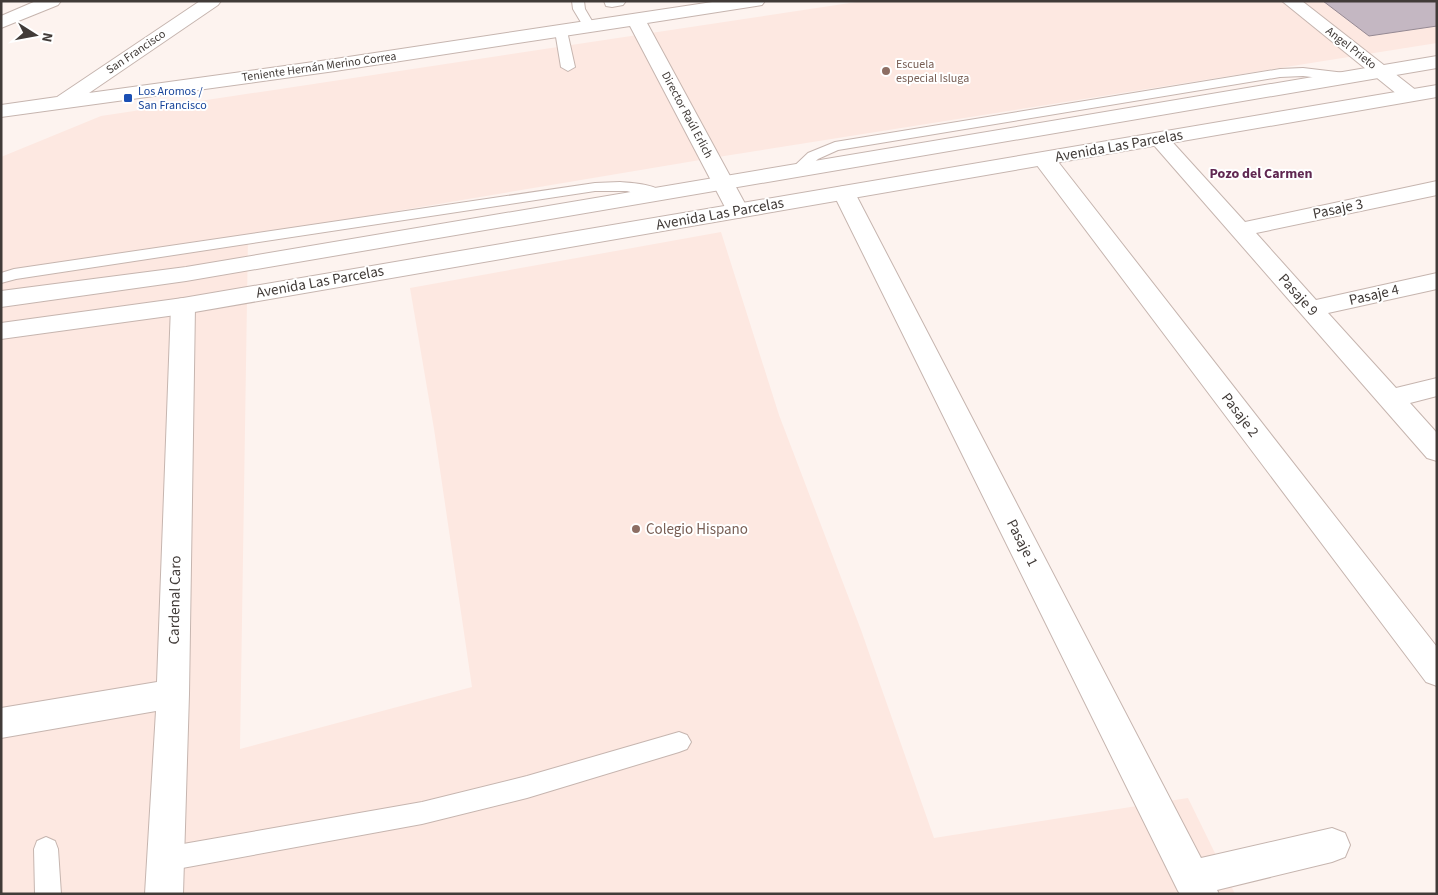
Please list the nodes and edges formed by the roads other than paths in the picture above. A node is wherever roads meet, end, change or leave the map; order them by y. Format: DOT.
graph roads {
  1 [pos="52,1"];
  2 [pos="212,1"];
  3 [pos="578,1"];
  4 [pos="756,1"];
  5 [pos="1291,1"];
  6 [pos="614,2"];
  7 [pos="626,21"];
  8 [pos="1,23"];
  9 [pos="589,26"];
  10 [pos="561,31"];
  11 [pos="1437,62"];
  12 [pos="568,67"];
  13 [pos="1380,71"];
  14 [pos="1437,91"];
  15 [pos="1410,95"];
  16 [pos="60,103"];
  17 [pos="1,111"];
  18 [pos="1,119"];
  19 [pos="1159,139"];
  20 [pos="1044,159"];
  21 [pos="724,184"];
  22 [pos="1437,188"];
  23 [pos="844,193"];
  24 [pos="658,195"];
  25 [pos="738,211"];
  26 [pos="1239,230"];
  27 [pos="1,278"];
  28 [pos="1437,280"];
  29 [pos="1,299"];
  30 [pos="183,306"];
  31 [pos="1310,309"];
  32 [pos="1,331"];
  33 [pos="1437,387"];
  34 [pos="1390,398"];
  35 [pos="1437,451"];
  36 [pos="1437,672"];
  37 [pos="173,694"];
  38 [pos="1,723"];
  39 [pos="679,742"];
  40 [pos="1332,845"];
  41 [pos="46,849"];
  42 [pos="166,859"];
  43 [pos="1196,886"];
  44 [pos="48,894"];
  45 [pos="164,894"];
  1 -- 8 [label="street"];
  2 -- 16 [label="street, San Francisco"];
  3 -- 9 [label="lane"];
  4 -- 7 [label="street, Teniente Hernán Merino Correa"];
  5 -- 13 [label="street, Angel Prieto"];
  6 -- 7 [label="street"];
  7 -- 9 [label="street, Teniente Hernán Merino Correa"];
  7 -- 21 [label="street, Director Raúl Erlich"];
  9 -- 10 [label="street, Teniente Hernán Merino Correa"];
  10 -- 12 [label="lane"];
  10 -- 16 [label="street, Teniente Hernán Merino Correa"];
  11 -- 13 [label="street, Avenida Las Parcelas"];
  13 -- 15 [label="street, Angel Prieto"];
  13 -- 21 [label="street, Avenida Las Parcelas"];
  14 -- 15 [label="street, Avenida Las Parcelas"];
  15 -- 19 [label="street, Avenida Las Parcelas"];
  16 -- 17 [label="street, Teniente Hernán Merino Correa"];
  16 -- 18 [label="street"];
  19 -- 20 [label="street, Avenida Las Parcelas"];
  19 -- 26 [label="street, Pasaje 9"];
  20 -- 23 [label="street, Avenida Las Parcelas"];
  20 -- 36 [label="street, Pasaje 2"];
  21 -- 24 [label="street, Avenida Las Parcelas"];
  21 -- 25 [label="street, Director Raúl Erlich"];
  22 -- 26 [label="street, Pasaje 3"];
  23 -- 25 [label="street, Avenida Las Parcelas"];
  23 -- 43 [label="street, Pasaje 1"];
  24 -- 27 [label="lane"];
  24 -- 29 [label="street, Avenida Las Parcelas"];
  25 -- 30 [label="street, Avenida Las Parcelas"];
  26 -- 31 [label="street, Pasaje 9"];
  28 -- 31 [label="street, Pasaje 4"];
  30 -- 32 [label="street, Avenida Las Parcelas"];
  30 -- 37 [label="street, Cardenal Caro"];
  31 -- 34 [label="street, Pasaje 9"];
  33 -- 34 [label="street"];
  34 -- 35 [label="street, Pasaje 9"];
  37 -- 38 [label="street"];
  37 -- 42 [label="street, Cardenal Caro"];
  39 -- 42 [label="lane"];
  40 -- 43 [label="street"];
  41 -- 44 [label="lane"];
  42 -- 45 [label="street, Cardenal Caro"];
}
